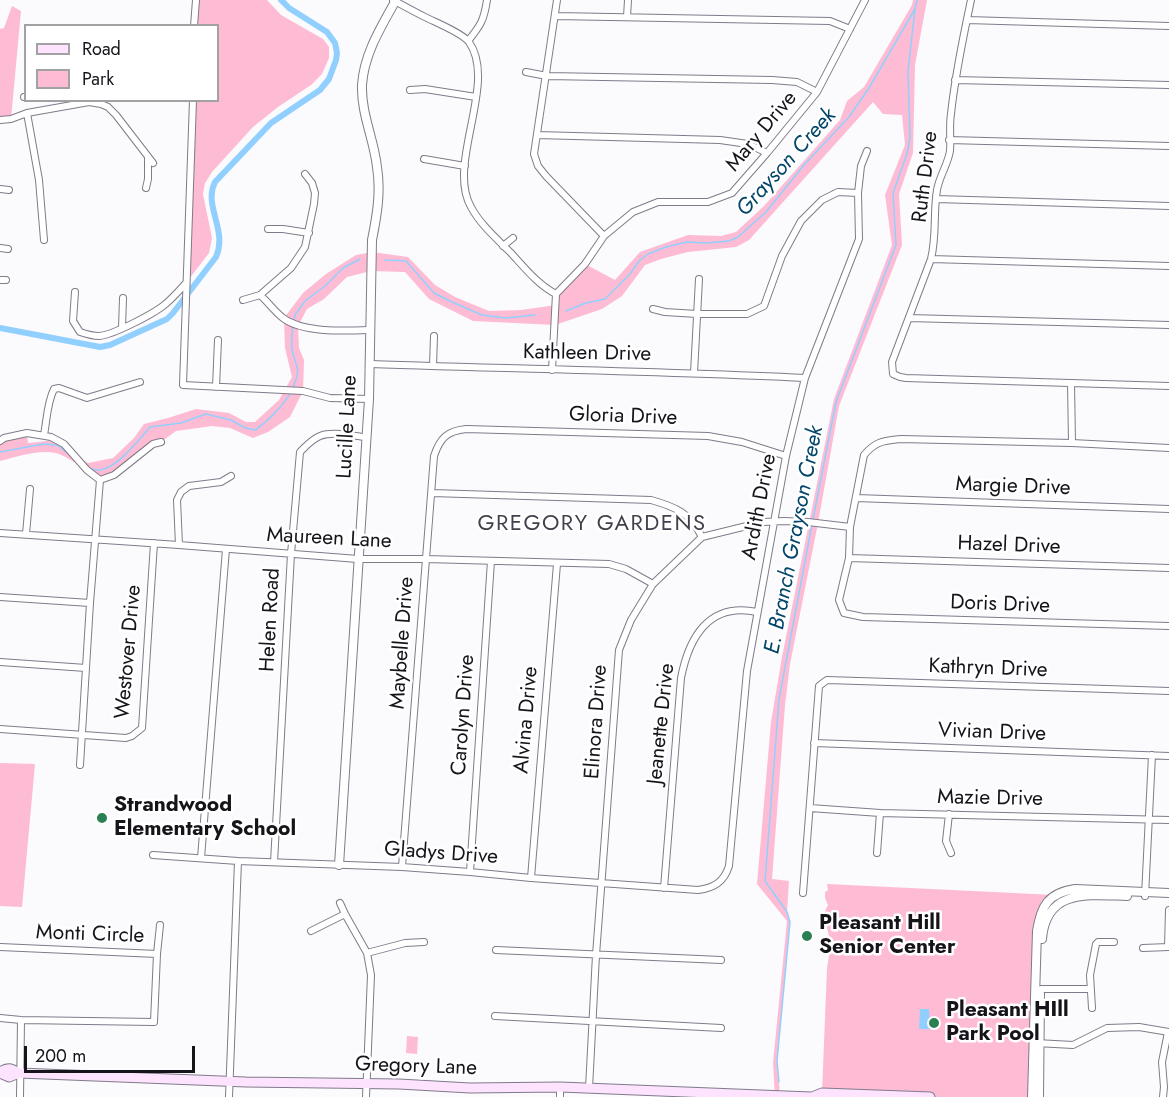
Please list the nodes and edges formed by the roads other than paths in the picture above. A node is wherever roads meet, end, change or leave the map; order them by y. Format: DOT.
graph roads {
  1 [pos="196,0"];
  2 [pos="395,0"];
  3 [pos="488,0"];
  4 [pos="557,0"];
  5 [pos="628,0"];
  6 [pos="865,0"];
  7 [pos="971,0"];
  8 [pos="555,16"];
  9 [pos="627,17"];
  10 [pos="967,20"];
  11 [pos="194,24"];
  12 [pos="1169,26"];
  13 [pos="849,29"];
  14 [pos="468,41"];
  15 [pos="526,72"];
  16 [pos="546,76"];
  17 [pos="955,80"];
  18 [pos="1169,86"];
  19 [pos="410,90"];
  20 [pos="817,92"];
  21 [pos="476,97"];
  22 [pos="193,102"];
  23 [pos="27,113"];
  24 [pos="0,120"];
  25 [pos="537,135"];
  26 [pos="950,140"];
  27 [pos="1169,146"];
  28 [pos="867,151"];
  29 [pos="767,153"];
  30 [pos="147,156"];
  31 [pos="424,159"];
  32 [pos="153,163"];
  33 [pos="465,166"];
  34 [pos="305,174"];
  35 [pos="146,188"];
  36 [pos="0,189"];
  37 [pos="9,190"];
  38 [pos="858,193"];
  39 [pos="936,199"];
  40 [pos="1169,206"];
  41 [pos="268,229"];
  42 [pos="309,233"];
  43 [pos="604,236"];
  44 [pos="513,238"];
  45 [pos="44,240"];
  46 [pos="503,246"];
  47 [pos="0,248"];
  48 [pos="8,249"];
  49 [pos="931,259"];
  50 [pos="1169,266"];
  51 [pos="699,279"];
  52 [pos="186,286"];
  53 [pos="75,292"];
  54 [pos="556,294"];
  55 [pos="260,295"];
  56 [pos="123,298"];
  57 [pos="243,300"];
  58 [pos="653,309"];
  59 [pos="697,314"];
  60 [pos="909,318"];
  61 [pos="1169,325"];
  62 [pos="122,328"];
  63 [pos="370,330"];
  64 [pos="434,336"];
  65 [pos="218,340"];
  66 [pos="370,364"];
  67 [pos="433,366"];
  68 [pos="552,370"];
  69 [pos="694,373"];
  70 [pos="805,378"];
  71 [pos="140,382"];
  72 [pos="1071,383"];
  73 [pos="1169,386"];
  74 [pos="216,387"];
  75 [pos="369,399"];
  76 [pos="456,430"];
  77 [pos="44,435"];
  78 [pos="366,437"];
  79 [pos="0,441"];
  80 [pos="161,442"];
  81 [pos="1072,443"];
  82 [pos="1169,448"];
  83 [pos="786,456"];
  84 [pos="231,476"];
  85 [pos="100,480"];
  86 [pos="30,489"];
  87 [pos="432,493"];
  88 [pos="856,498"];
  89 [pos="1169,509"];
  90 [pos="774,521"];
  91 [pos="850,527"];
  92 [pos="0,533"];
  93 [pos="26,534"];
  94 [pos="702,537"];
  95 [pos="95,539"];
  96 [pos="154,543"];
  97 [pos="179,545"];
  98 [pos="226,549"];
  99 [pos="291,554"];
  100 [pos="849,558"];
  101 [pos="358,559"];
  102 [pos="426,559"];
  103 [pos="491,561"];
  104 [pos="557,564"];
  105 [pos="1169,568"];
  106 [pos="653,584"];
  107 [pos="0,597"];
  108 [pos="90,603"];
  109 [pos="757,612"];
  110 [pos="1169,626"];
  111 [pos="0,662"];
  112 [pos="86,668"];
  113 [pos="1169,692"];
  114 [pos="0,729"];
  115 [pos="83,735"];
  116 [pos="814,743"];
  117 [pos="1152,755"];
  118 [pos="1169,756"];
  119 [pos="80,765"];
  120 [pos="810,808"];
  121 [pos="880,813"];
  122 [pos="949,814"];
  123 [pos="1149,819"];
  124 [pos="1169,820"];
  125 [pos="877,853"];
  126 [pos="951,853"];
  127 [pos="153,855"];
  128 [pos="201,858"];
  129 [pos="238,861"];
  130 [pos="274,862"];
  131 [pos="339,864"];
  132 [pos="402,867"];
  133 [pos="470,872"];
  134 [pos="531,878"];
  135 [pos="723,879"];
  136 [pos="601,883"];
  137 [pos="663,888"];
  138 [pos="1169,892"];
  139 [pos="803,893"];
  140 [pos="1145,893"];
  141 [pos="1055,895"];
  142 [pos="1169,898"];
  143 [pos="340,903"];
  144 [pos="1061,903"];
  145 [pos="1169,910"];
  146 [pos="345,914"];
  147 [pos="1042,920"];
  148 [pos="160,925"];
  149 [pos="311,931"];
  150 [pos="424,942"];
  151 [pos="1114,942"];
  152 [pos="0,947"];
  153 [pos="1143,948"];
  154 [pos="496,950"];
  155 [pos="367,952"];
  156 [pos="157,954"];
  157 [pos="596,955"];
  158 [pos="721,960"];
  159 [pos="1041,989"];
  160 [pos="1090,989"];
  161 [pos="1092,1008"];
  162 [pos="495,1016"];
  163 [pos="0,1018"];
  164 [pos="21,1020"];
  165 [pos="593,1021"];
  166 [pos="722,1028"];
  167 [pos="1168,1032"];
  168 [pos="1036,1043"];
  169 [pos="0,1072"];
  170 [pos="20,1073"];
  171 [pos="229,1081"];
  172 [pos="366,1083"];
  173 [pos="589,1088"];
  174 [pos="560,1092"];
  175 [pos="655,1094"];
  176 [pos="712,1095"];
  177 [pos="20,1097"];
  178 [pos="229,1097"];
  179 [pos="366,1097"];
  180 [pos="811,1097"];
  181 [pos="920,1097"];
  182 [pos="930,1097"];
  183 [pos="1032,1097"];
  184 [pos="1039,1097"];
  185 [pos="1163,1097"];
  1 -- 11 [label="street"];
  2 -- 14 [label="street"];
  2 -- 63 [label="street, Lucille Lane"];
  3 -- 14 [label="street"];
  4 -- 8 [label="street"];
  5 -- 9 [label="street"];
  6 -- 13 [label="street, Mary Drive"];
  7 -- 10 [label="street, Ruth Drive"];
  8 -- 9 [label="street"];
  8 -- 16 [label="street"];
  9 -- 13 [label="street"];
  10 -- 12 [label="street"];
  10 -- 17 [label="street, Ruth Drive"];
  13 -- 20 [label="street, Mary Drive"];
  14 -- 21 [label="street"];
  15 -- 16 [label="street"];
  16 -- 20 [label="street"];
  16 -- 25 [label="street"];
  17 -- 18 [label="street"];
  17 -- 26 [label="street, Ruth Drive"];
  19 -- 21 [label="street"];
  20 -- 29 [label="street, Mary Drive"];
  21 -- 33 [label="street"];
  22 -- 52 [label="street"];
  23 -- 24 [label="street"];
  23 -- 30 [label="street"];
  23 -- 45 [label="street"];
  25 -- 29 [label="street"];
  25 -- 43 [label="street"];
  26 -- 27 [label="street"];
  26 -- 39 [label="street, Ruth Drive"];
  28 -- 38 [label="street, Ardith Drive"];
  29 -- 43 [label="street, Mary Drive"];
  30 -- 32 [label="street"];
  30 -- 35 [label="street"];
  31 -- 33 [label="street"];
  33 -- 46 [label="street"];
  34 -- 42 [label="street"];
  36 -- 37 [label="street"];
  38 -- 59 [label="street"];
  38 -- 70 [label="street, Ardith Drive"];
  39 -- 40 [label="street"];
  39 -- 49 [label="street, Ruth Drive"];
  41 -- 42 [label="street"];
  42 -- 55 [label="street"];
  43 -- 54 [label="street, Mary Drive"];
  44 -- 46 [label="street"];
  46 -- 54 [label="street"];
  47 -- 48 [label="street"];
  49 -- 50 [label="street"];
  49 -- 60 [label="street, Ruth Drive"];
  51 -- 59 [label="street"];
  52 -- 62 [label="street"];
  52 -- 74 [label="street"];
  53 -- 62 [label="street"];
  54 -- 68 [label="street"];
  55 -- 57 [label="street"];
  55 -- 63 [label="street"];
  56 -- 62 [label="street"];
  58 -- 59 [label="street"];
  59 -- 69 [label="street"];
  60 -- 61 [label="street"];
  60 -- 72 [label="street, Ruth Drive"];
  63 -- 66 [label="street, Lucille Lane"];
  64 -- 67 [label="street"];
  65 -- 74 [label="street"];
  66 -- 67 [label="street, Kathleen Drive"];
  66 -- 75 [label="street, Lucille Lane"];
  67 -- 68 [label="street, Kathleen Drive"];
  68 -- 69 [label="street, Kathleen Drive"];
  69 -- 70 [label="street, Kathleen Drive"];
  70 -- 83 [label="street, Ardith Drive"];
  71 -- 77 [label="street"];
  72 -- 73 [label="street"];
  72 -- 81 [label="street"];
  74 -- 75 [label="street"];
  75 -- 78 [label="street, Lucille Lane"];
  76 -- 83 [label="street, Gloria Drive"];
  76 -- 87 [label="street, Maybelle Drive"];
  77 -- 79 [label="street"];
  77 -- 85 [label="street"];
  78 -- 99 [label="street, Helen Road"];
  78 -- 101 [label="street, Lucille Lane"];
  80 -- 85 [label="street"];
  81 -- 82 [label="street"];
  81 -- 88 [label="street"];
  83 -- 90 [label="street, Ardith Drive"];
  84 -- 97 [label="street"];
  85 -- 95 [label="street"];
  86 -- 93 [label="street"];
  87 -- 94 [label="street"];
  87 -- 102 [label="street, Maybelle Drive"];
  88 -- 89 [label="street, Margie Drive"];
  88 -- 91 [label="street"];
  90 -- 91 [label="street, Elinora Drive"];
  90 -- 94 [label="street, Elinora Drive"];
  90 -- 109 [label="street, Ardith Drive"];
  91 -- 100 [label="street"];
  92 -- 93 [label="street, Maureen Lane"];
  93 -- 95 [label="street, Maureen Lane"];
  94 -- 106 [label="street, Elinora Drive"];
  95 -- 96 [label="street, Maureen Lane"];
  95 -- 108 [label="street"];
  96 -- 97 [label="street, Maureen Lane"];
  96 -- 115 [label="street, Westover Drive"];
  97 -- 98 [label="street, Maureen Lane"];
  98 -- 99 [label="street, Maureen Lane"];
  98 -- 128 [label="street"];
  99 -- 101 [label="street, Maureen Lane"];
  99 -- 130 [label="street, Helen Road"];
  100 -- 105 [label="street, Hazel Drive"];
  100 -- 110 [label="street, Doris Drive"];
  101 -- 102 [label="street, Maureen Lane"];
  101 -- 131 [label="street, Lucille Lane"];
  102 -- 103 [label="street, Maureen Lane"];
  102 -- 132 [label="street, Maybelle Drive"];
  103 -- 104 [label="street, Maureen Lane"];
  103 -- 133 [label="street, Carolyn Drive"];
  104 -- 106 [label="street, Maureen Lane"];
  104 -- 134 [label="street, Alvina Drive"];
  106 -- 136 [label="street, Elinora Drive"];
  107 -- 108 [label="street"];
  108 -- 112 [label="street"];
  109 -- 135 [label="street, Ardith Drive"];
  109 -- 137 [label="street, Jeanette Drive"];
  111 -- 112 [label="street"];
  112 -- 115 [label="street"];
  113 -- 116 [label="street, Kathryn Drive"];
  114 -- 115 [label="street, Westover Drive"];
  115 -- 119 [label="street"];
  116 -- 117 [label="street, Vivian Drive"];
  116 -- 120 [label="street"];
  117 -- 118 [label="street, Vivian Drive"];
  117 -- 123 [label="street"];
  120 -- 121 [label="street, Mazie Drive"];
  120 -- 139 [label="street"];
  121 -- 122 [label="street, Mazie Drive"];
  121 -- 125 [label="street"];
  122 -- 123 [label="street, Mazie Drive"];
  122 -- 126 [label="street"];
  123 -- 124 [label="street, Mazie Drive"];
  123 -- 140 [label="street"];
  127 -- 128 [label="street, Gladys Drive"];
  128 -- 129 [label="street, Gladys Drive"];
  129 -- 130 [label="street, Gladys Drive"];
  129 -- 171 [label="street"];
  130 -- 131 [label="street, Gladys Drive"];
  131 -- 132 [label="street, Gladys Drive"];
  132 -- 133 [label="street, Gladys Drive"];
  133 -- 134 [label="street, Gladys Drive"];
  134 -- 136 [label="street, Gladys Drive"];
  135 -- 137 [label="street, Gladys Drive"];
  136 -- 137 [label="street, Gladys Drive"];
  136 -- 157 [label="street, Elinora Drive"];
  138 -- 140 [label="street"];
  140 -- 141 [label="street"];
  140 -- 142 [label="street"];
  140 -- 144 [label="street"];
  141 -- 144 [label="street"];
  141 -- 147 [label="street"];
  143 -- 146 [label="street"];
  144 -- 147 [label="street"];
  145 -- 153 [label="street"];
  146 -- 149 [label="street"];
  146 -- 155 [label="street"];
  147 -- 159 [label="street"];
  147 -- 168 [label="street"];
  148 -- 156 [label="street"];
  150 -- 155 [label="street"];
  151 -- 160 [label="street"];
  152 -- 156 [label="street, Monti Circle"];
  154 -- 157 [label="street"];
  155 -- 172 [label="street"];
  156 -- 164 [label="street, Monti Circle"];
  157 -- 158 [label="street"];
  157 -- 165 [label="street, Elinora Drive"];
  159 -- 160 [label="street"];
  159 -- 168 [label="street"];
  160 -- 161 [label="street"];
  162 -- 165 [label="street"];
  163 -- 164 [label="street, Monti Circle"];
  164 -- 170 [label="street"];
  165 -- 166 [label="street"];
  165 -- 173 [label="street, Elinora Drive"];
  167 -- 168 [label="street"];
  167 -- 185 [label="street"];
  168 -- 183 [label="street"];
  168 -- 184 [label="street"];
  169 -- 170 [label="main road, Gregory Lane"];
  170 -- 171 [label="main road, Gregory Lane"];
  170 -- 177 [label="street"];
  171 -- 172 [label="main road, Gregory Lane"];
  171 -- 178 [label="street"];
  172 -- 174 [label="main road, Gregory Lane"];
  172 -- 179 [label="street"];
  173 -- 174 [label="main road, Gregory Lane"];
  173 -- 175 [label="main road, Gregory Lane"];
  175 -- 176 [label="main road, Gregory Lane"];
  176 -- 180 [label="main road, Gregory Lane"];
  180 -- 181 [label="main road, Gregory Lane"];
  181 -- 182 [label="main road, Gregory Lane"];
}
